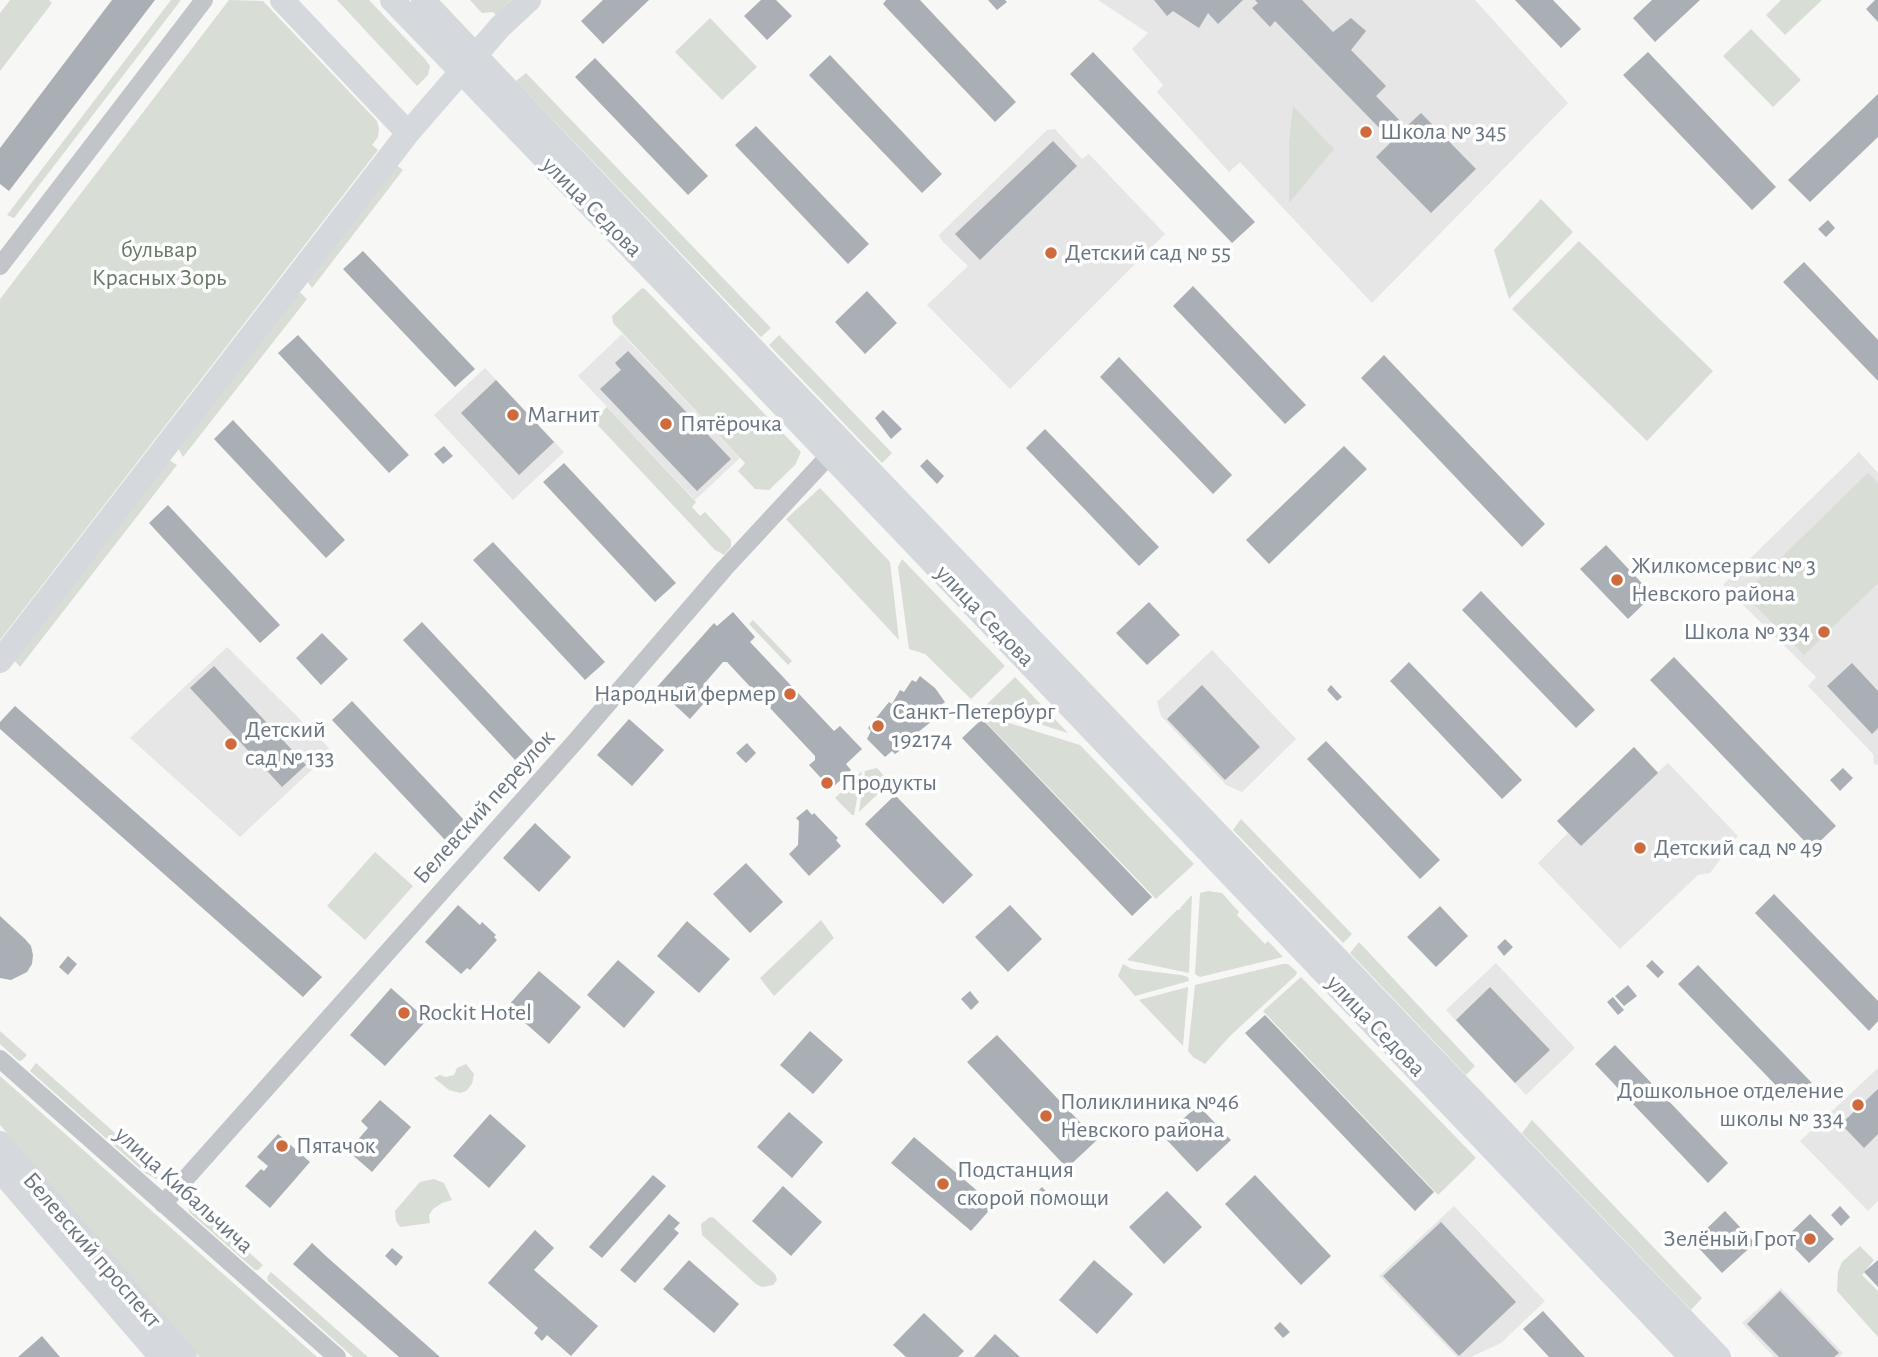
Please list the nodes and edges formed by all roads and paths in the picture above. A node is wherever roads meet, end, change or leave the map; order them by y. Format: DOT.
graph roads {
  1 [pos="204,0"];
  2 [pos="282,0"];
  3 [pos="391,0"];
  4 [pos="424,0"];
  5 [pos="529,0"];
  6 [pos="468,64"];
  7 [pos="408,133"];
  8 [pos="0,266"];
  9 [pos="836,448"];
  10 [pos="0,661"];
  11 [pos="0,1059"];
  12 [pos="0,1143"];
  13 [pos="0,1170"];
  14 [pos="163,1204"];
  15 [pos="161,1357"];
  16 [pos="184,1357"];
  17 [pos="337,1357"];
  18 [pos="1691,1357"];
  19 [pos="1719,1357"];
  1 -- 8 [label="street"];
  2 -- 7 [label="main road"];
  3 -- 6 [label="main road, улица Седова"];
  4 -- 6 [label="main road, улица Седова"];
  5 -- 6 [label="main road"];
  6 -- 7 [label="main road"];
  6 -- 9 [label="main road, улица Седова"];
  7 -- 10 [label="main road"];
  9 -- 14 [label="street, Белевский переулок"];
  9 -- 18 [label="main road, улица Седова"];
  9 -- 19 [label="main road, улица Седова"];
  11 -- 14 [label="street, улица Кибальчича"];
  12 -- 16 [label="main road, Белевский проспект"];
  13 -- 15 [label="main road, Белевский проспект"];
  14 -- 17 [label="street, улица Кибальчича"];
}
